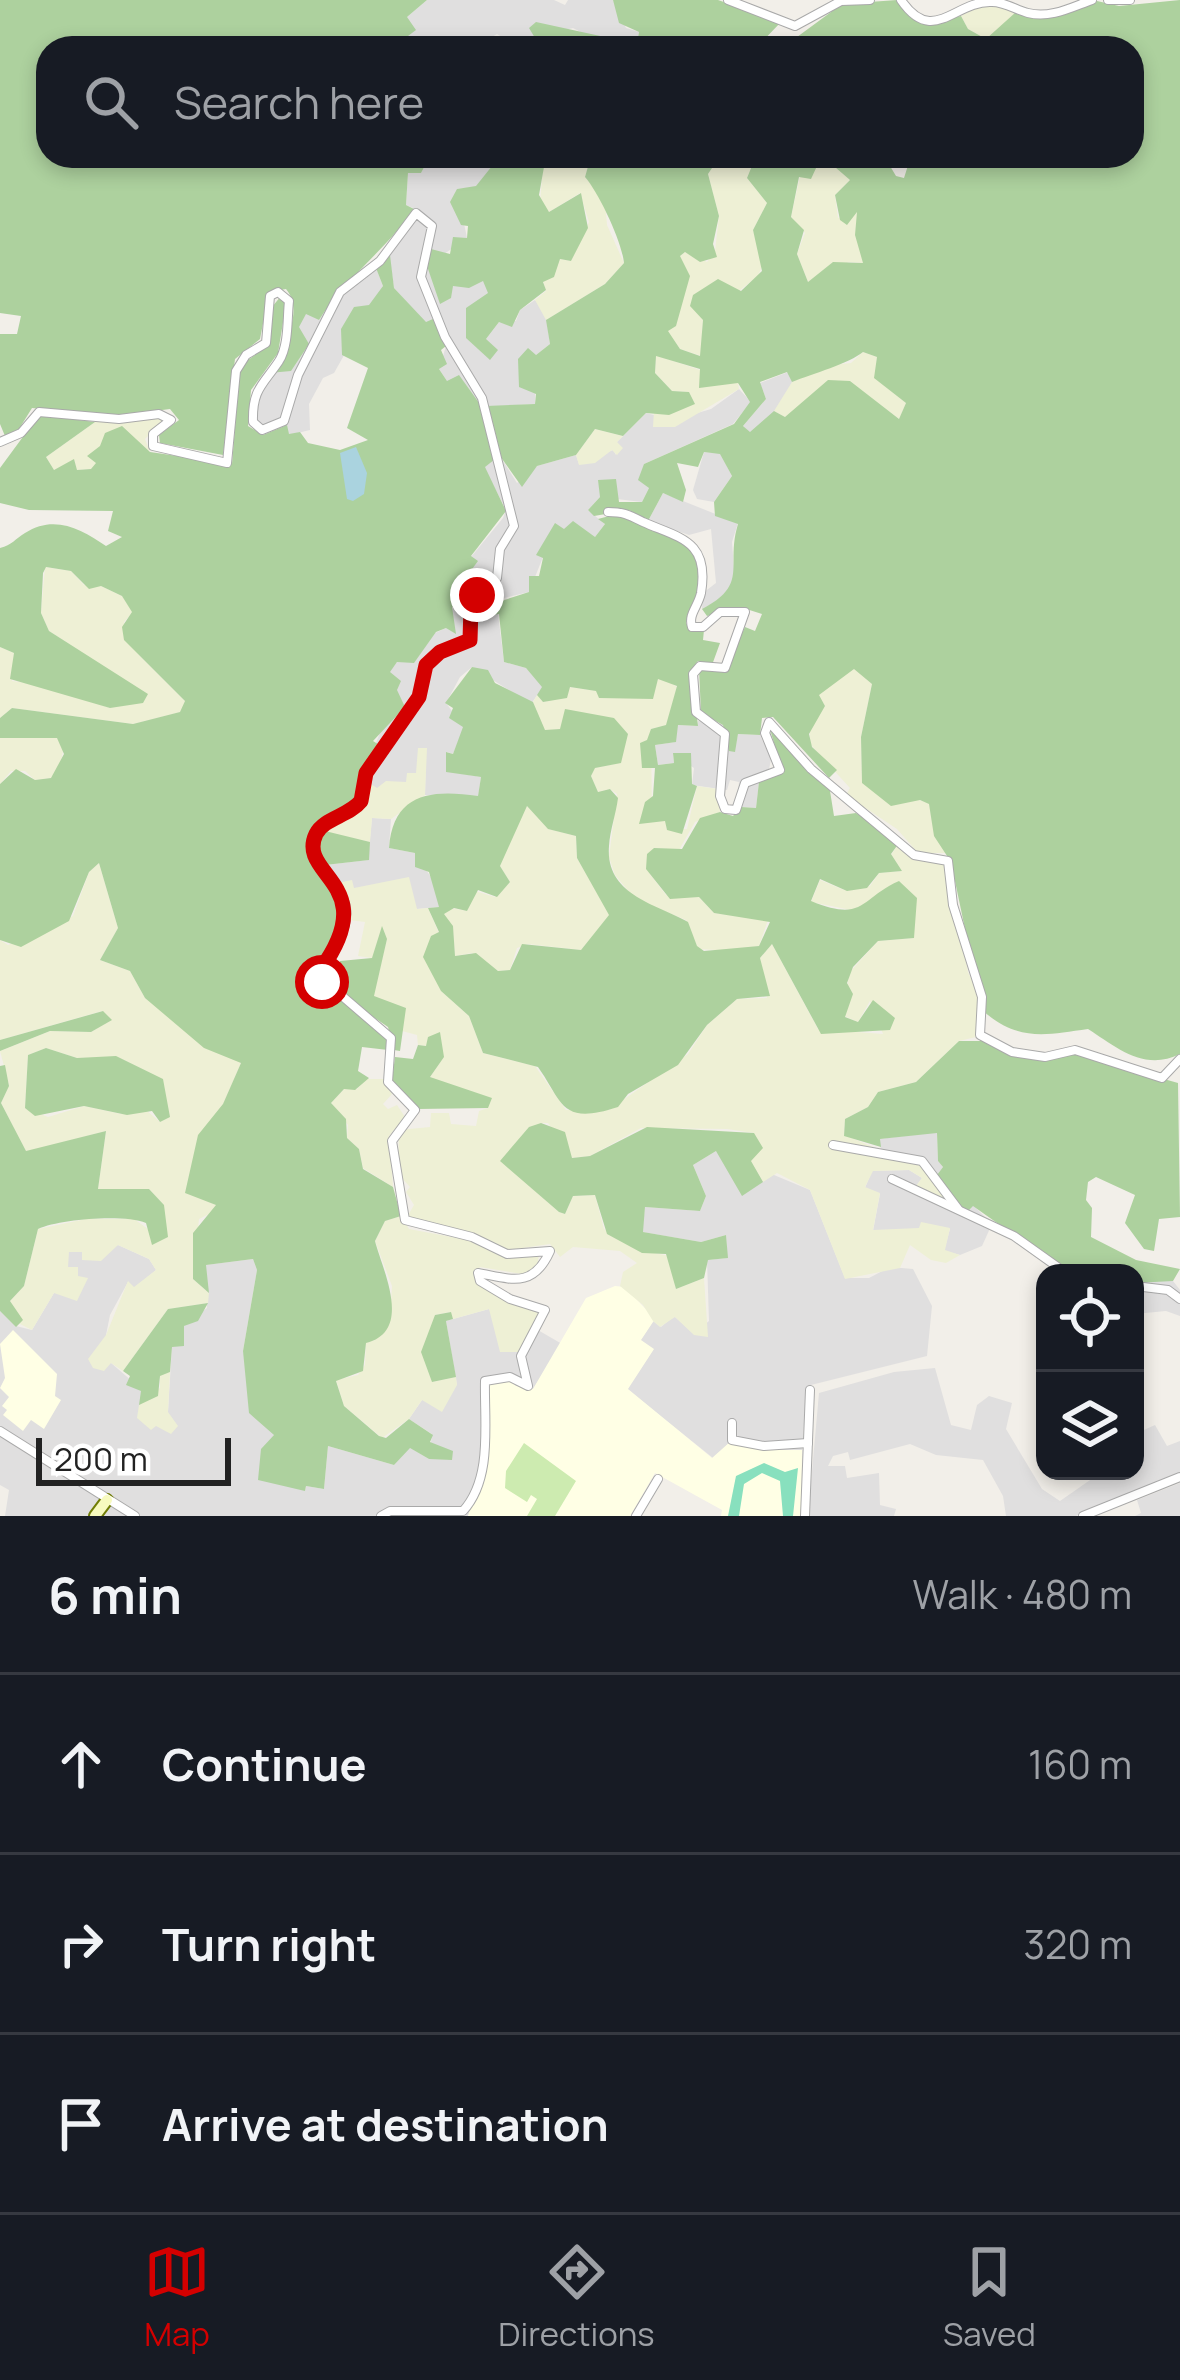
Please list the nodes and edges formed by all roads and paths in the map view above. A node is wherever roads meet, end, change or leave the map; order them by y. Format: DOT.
graph roads {
  1 [pos="728,0"];
  2 [pos="870,0"];
  3 [pos="901,0"];
  4 [pos="1092,0"];
  5 [pos="1108,0"];
  6 [pos="1130,0"];
  7 [pos="0,442"];
  8 [pos="608,512"];
  9 [pos="1180,1059"];
  10 [pos="833,1145"];
  11 [pos="892,1179"];
  12 [pos="959,1210"];
  13 [pos="1054,1264"];
  14 [pos="1144,1287"];
  15 [pos="1180,1299"];
  16 [pos="810,1390"];
  17 [pos="732,1424"];
  18 [pos="0,1431"];
  19 [pos="808,1443"];
  20 [pos="1180,1477"];
  21 [pos="658,1479"];
  22 [pos="107,1500"];
  23 [pos="95,1516"];
  24 [pos="135,1516"];
  25 [pos="381,1516"];
  26 [pos="636,1516"];
  27 [pos="805,1516"];
  28 [pos="1083,1516"];
  1 -- 2 [label="street"];
  3 -- 4 [label="street"];
  5 -- 6 [label="street"];
  7 -- 25 [label="street"];
  8 -- 9 [label="street"];
  10 -- 12 [label="street"];
  11 -- 12 [label="street"];
  12 -- 13 [label="street"];
  14 -- 15 [label="street"];
  16 -- 19 [label="street"];
  17 -- 19 [label="street"];
  18 -- 22 [label="street"];
  19 -- 27 [label="street"];
  20 -- 28 [label="street"];
  21 -- 26 [label="street"];
  22 -- 23 [label="street"];
  22 -- 24 [label="street"];
}
